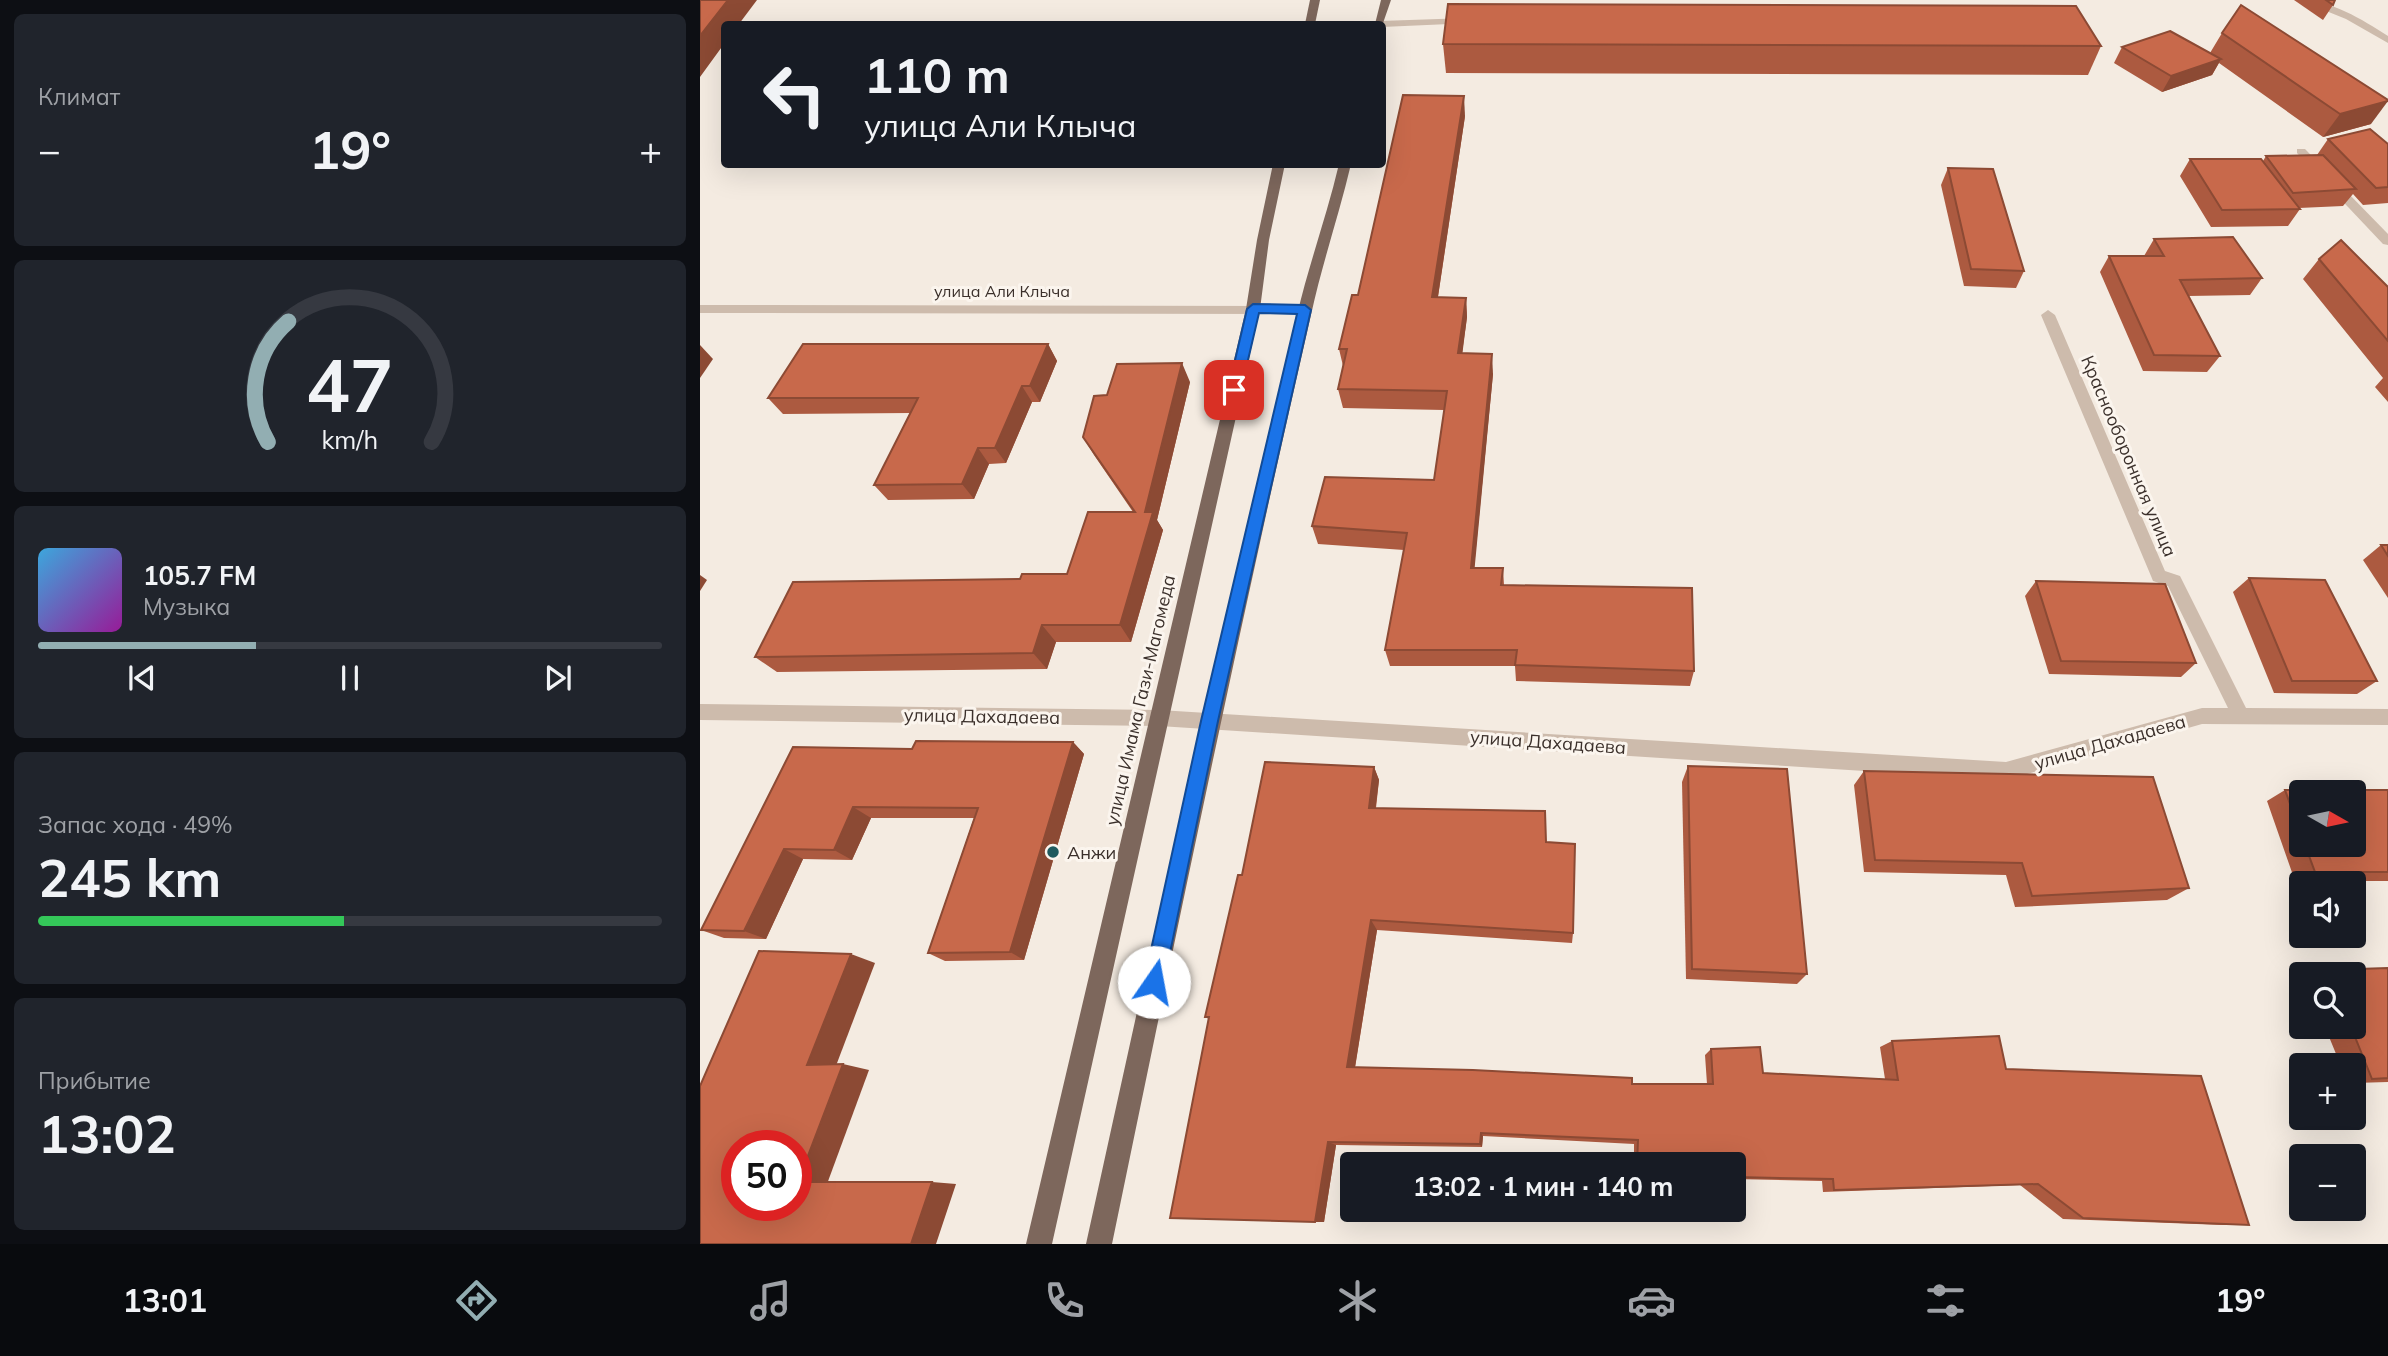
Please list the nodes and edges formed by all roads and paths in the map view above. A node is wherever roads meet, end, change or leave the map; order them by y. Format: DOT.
graph roads {
  1 [pos="1315,0"];
  2 [pos="1386,0"];
  3 [pos="2304,0"];
  4 [pos="1311,21"];
  5 [pos="1381,21"];
  6 [pos="1476,21"];
  7 [pos="1386,24"];
  8 [pos="2388,40"];
  9 [pos="2301,151"];
  10 [pos="1278,168"];
  11 [pos="1344,168"];
  12 [pos="2388,241"];
  13 [pos="700,309"];
  14 [pos="1253,309"];
  15 [pos="1305,310"];
  16 [pos="2048,315"];
  17 [pos="700,712"];
  18 [pos="2241,716"];
  19 [pos="2388,717"];
  20 [pos="1159,718"];
  21 [pos="1210,721"];
  22 [pos="1039,1244"];
  23 [pos="1099,1244"];
  1 -- 4 [label="main road"];
  2 -- 5 [label="main road"];
  3 -- 8 [label="street"];
  6 -- 7 [label="street"];
  9 -- 12 [label="street"];
  10 -- 14 [label="main road, улица Имама Гази-Магомеда"];
  11 -- 15 [label="main road"];
  13 -- 14 [label="street, улица Али Клыча"];
  14 -- 15 [label="street, улица Али Клыча"];
  14 -- 20 [label="main road, улица Имама Гази-Магомеда"];
  15 -- 21 [label="main road"];
  16 -- 18 [label="street, Краснооборонная улица"];
  17 -- 20 [label="street, улица Дахадаева"];
  18 -- 19 [label="street, улица Дахадаева"];
  18 -- 21 [label="street, улица Дахадаева"];
  20 -- 21 [label="street, улица Дахадаева"];
  20 -- 22 [label="main road, улица Имама Гази-Магомеда"];
  21 -- 23 [label="main road"];
}
